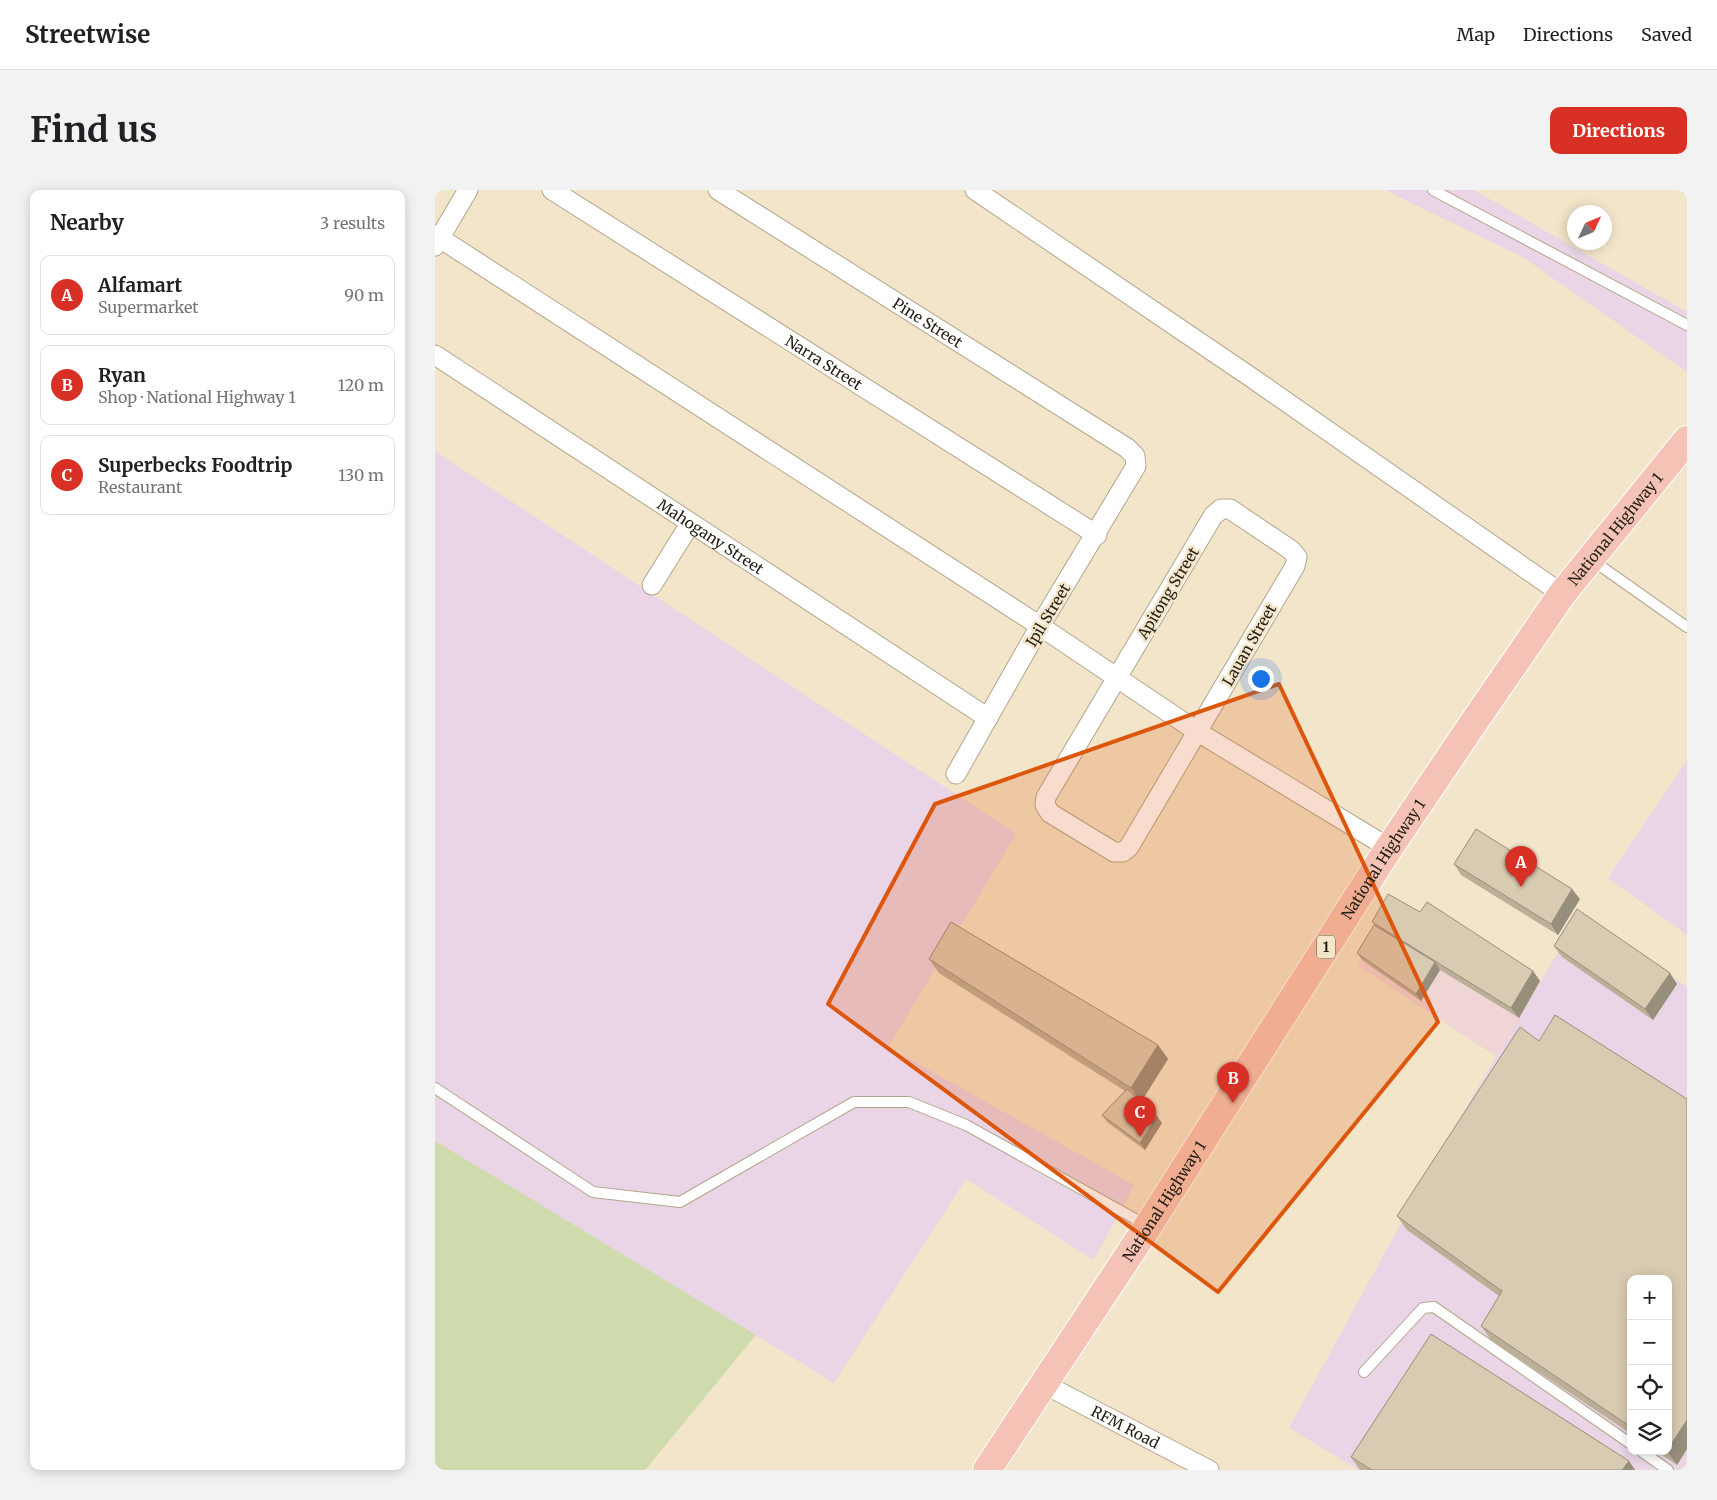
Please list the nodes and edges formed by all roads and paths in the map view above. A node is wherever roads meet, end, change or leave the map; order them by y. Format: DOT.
graph roads {
  1 [pos="468,190"];
  2 [pos="551,190"];
  3 [pos="718,190"];
  4 [pos="975,190"];
  5 [pos="1433,190"];
  6 [pos="436,240"];
  7 [pos="1687,325"];
  8 [pos="435,355"];
  9 [pos="1687,440"];
  10 [pos="1135,456"];
  11 [pos="1221,509"];
  12 [pos="690,524"];
  13 [pos="1097,534"];
  14 [pos="1590,559"];
  15 [pos="652,585"];
  16 [pos="1562,594"];
  17 [pos="1040,626"];
  18 [pos="1687,627"];
  19 [pos="1117,678"];
  20 [pos="988,718"];
  21 [pos="1198,732"];
  22 [pos="956,774"];
  23 [pos="1389,848"];
  24 [pos="435,1088"];
  25 [pos="1148,1226"];
  26 [pos="1363,1372"];
  27 [pos="1044,1384"];
  28 [pos="1627,1441"];
  29 [pos="1647,1455"];
  30 [pos="987,1470"];
  31 [pos="1209,1470"];
  32 [pos="1668,1470"];
  1 -- 6 [label="street"];
  2 -- 13 [label="street, Narra Street"];
  3 -- 10 [label="street, Pine Street"];
  4 -- 16 [label="street"];
  5 -- 7 [label="lane"];
  6 -- 17 [label="street"];
  8 -- 12 [label="street, Mahogany Street"];
  9 -- 14 [label="highway, National Highway 1 / 1"];
  10 -- 13 [label="street, Ipil Street"];
  11 -- 19 [label="street, Apitong Street"];
  11 -- 21 [label="street, Lauan Street"];
  12 -- 15 [label="street"];
  12 -- 20 [label="street, Mahogany Street"];
  13 -- 17 [label="street, Ipil Street"];
  14 -- 16 [label="highway, National Highway 1 / 1"];
  14 -- 18 [label="lane"];
  16 -- 23 [label="highway, National Highway 1 / 1"];
  17 -- 19 [label="street"];
  17 -- 20 [label="street, Ipil Street"];
  19 -- 21 [label="street"];
  19 -- 21 [label="street, Apitong Street"];
  20 -- 22 [label="street, Ipil Street"];
  21 -- 23 [label="street"];
  23 -- 25 [label="highway, National Highway 1 / 1"];
  24 -- 25 [label="lane"];
  25 -- 27 [label="highway, National Highway 1 / 1"];
  26 -- 28 [label="lane"];
  27 -- 30 [label="highway, National Highway 1 / 1"];
  27 -- 31 [label="street, RFM Road"];
  29 -- 32 [label="lane"];
}
